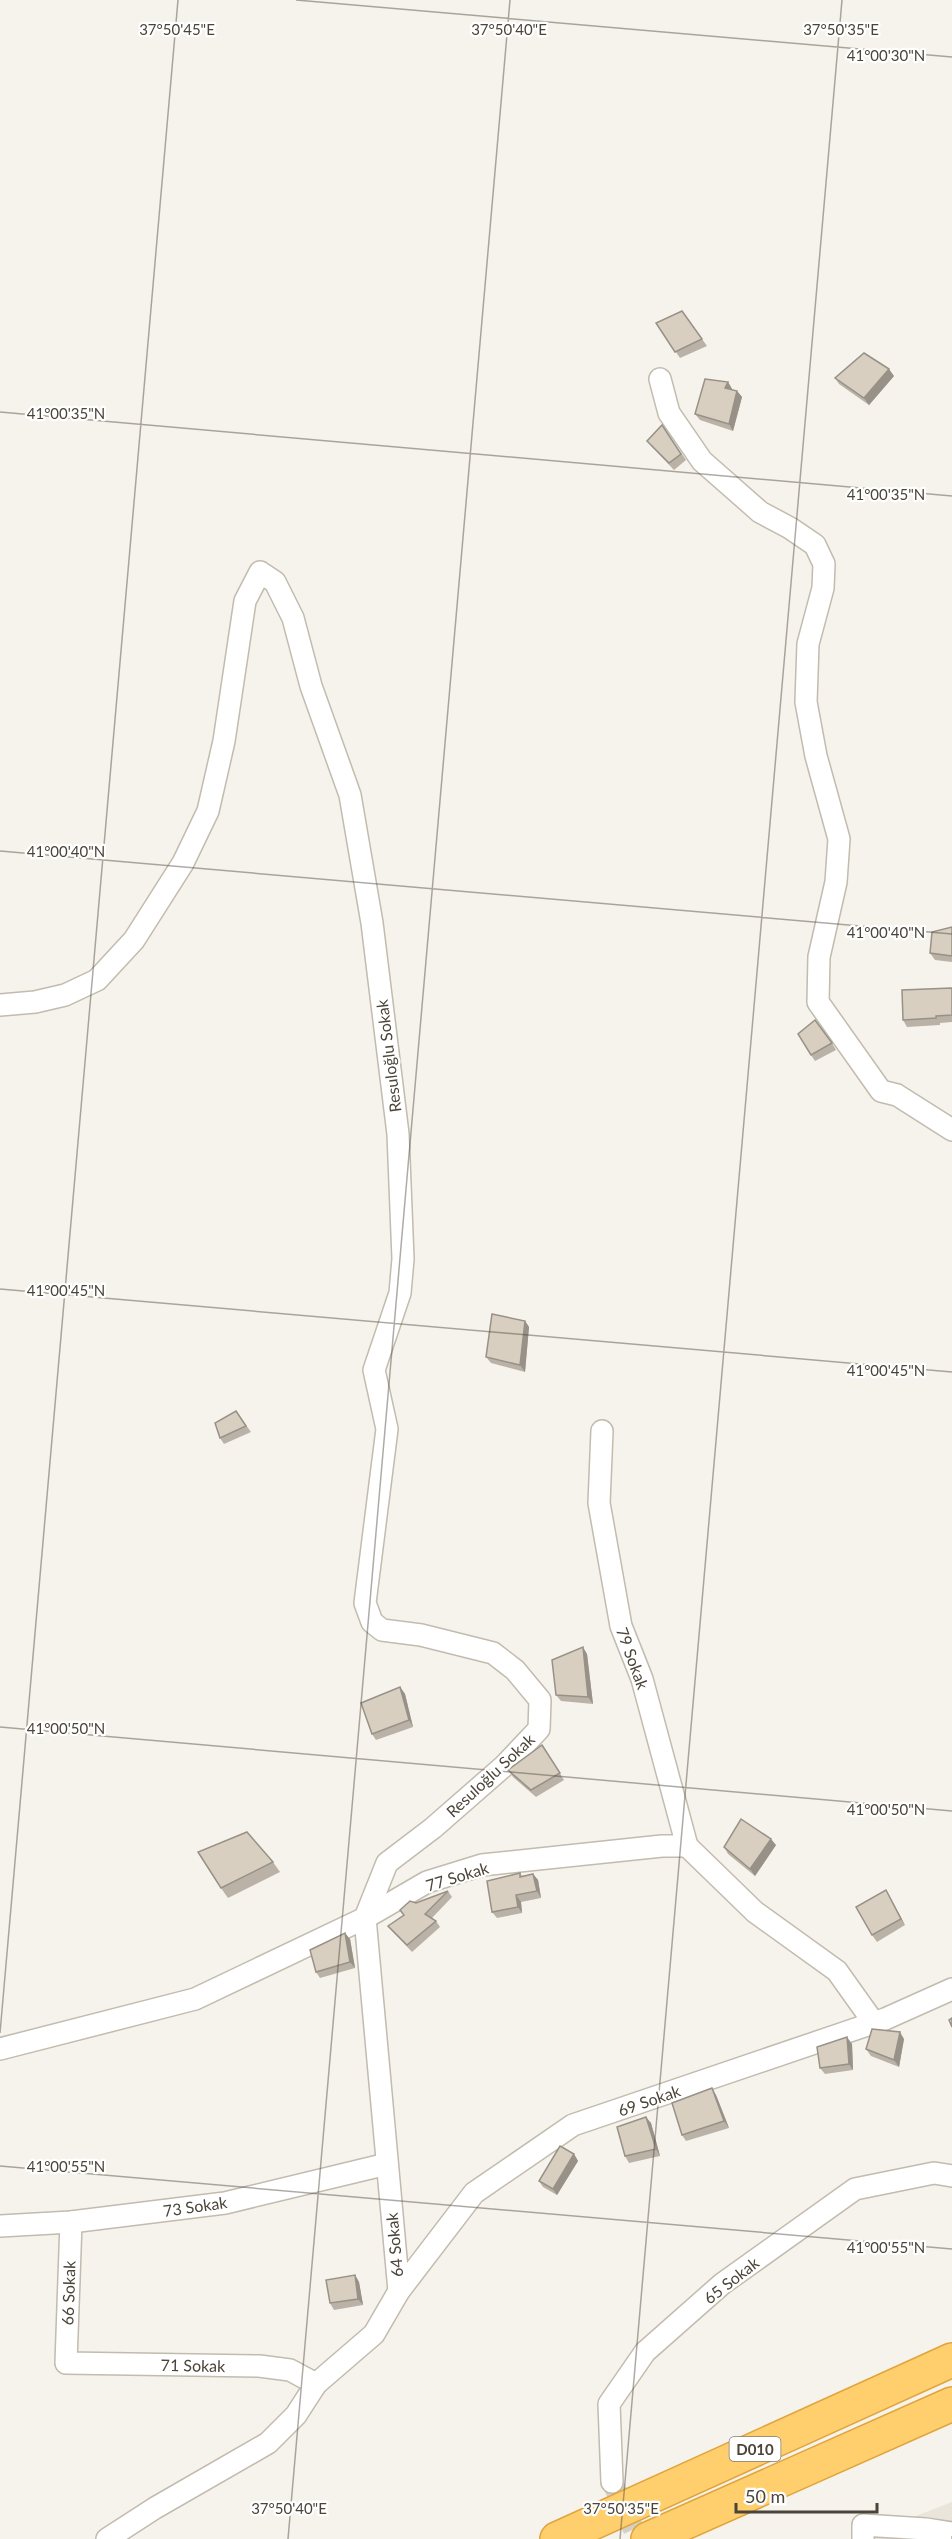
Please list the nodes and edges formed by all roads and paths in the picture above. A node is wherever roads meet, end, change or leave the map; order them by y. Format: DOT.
graph roads {
  1 [pos="660,379"];
  2 [pos="0,1005"];
  3 [pos="952,1130"];
  4 [pos="602,1431"];
  5 [pos="687,1846"];
  6 [pos="365,1918"];
  7 [pos="952,1989"];
  8 [pos="874,2023"];
  9 [pos="0,2049"];
  10 [pos="387,2164"];
  11 [pos="952,2176"];
  12 [pos="70,2222"];
  13 [pos="0,2226"];
  14 [pos="399,2291"];
  15 [pos="952,2360"];
  16 [pos="66,2363"];
  17 [pos="316,2384"];
  18 [pos="952,2404"];
  19 [pos="826,2460"];
  20 [pos="612,2482"];
  21 [pos="863,2532"];
  22 [pos="952,2533"];
  23 [pos="108,2539"];
  24 [pos="557,2539"];
  25 [pos="648,2539"];
  26 [pos="674,2539"];
  1 -- 3 [label="street"];
  2 -- 6 [label="street, Resuloğlu Sokak"];
  4 -- 5 [label="street, 79 Sokak"];
  5 -- 6 [label="street, 77 Sokak"];
  5 -- 8 [label="street"];
  6 -- 9 [label="street, 77 Sokak"];
  6 -- 10 [label="street, 64 Sokak"];
  7 -- 8 [label="street, 69 Sokak"];
  8 -- 14 [label="street, 69 Sokak"];
  10 -- 12 [label="street, 73 Sokak"];
  10 -- 14 [label="street, 64 Sokak"];
  11 -- 20 [label="street, 65 Sokak"];
  12 -- 13 [label="street, 73 Sokak"];
  12 -- 16 [label="street, 66 Sokak"];
  14 -- 17 [label="street, 64 Sokak"];
  15 -- 24 [label="highway, D010"];
  16 -- 17 [label="street, 71 Sokak"];
  17 -- 23 [label="street, 64 Sokak"];
  18 -- 19 [label="highway, D010"];
  19 -- 25 [label="highway, D010"];
  19 -- 26 [label="highway"];
  21 -- 22 [label="street"];
}
